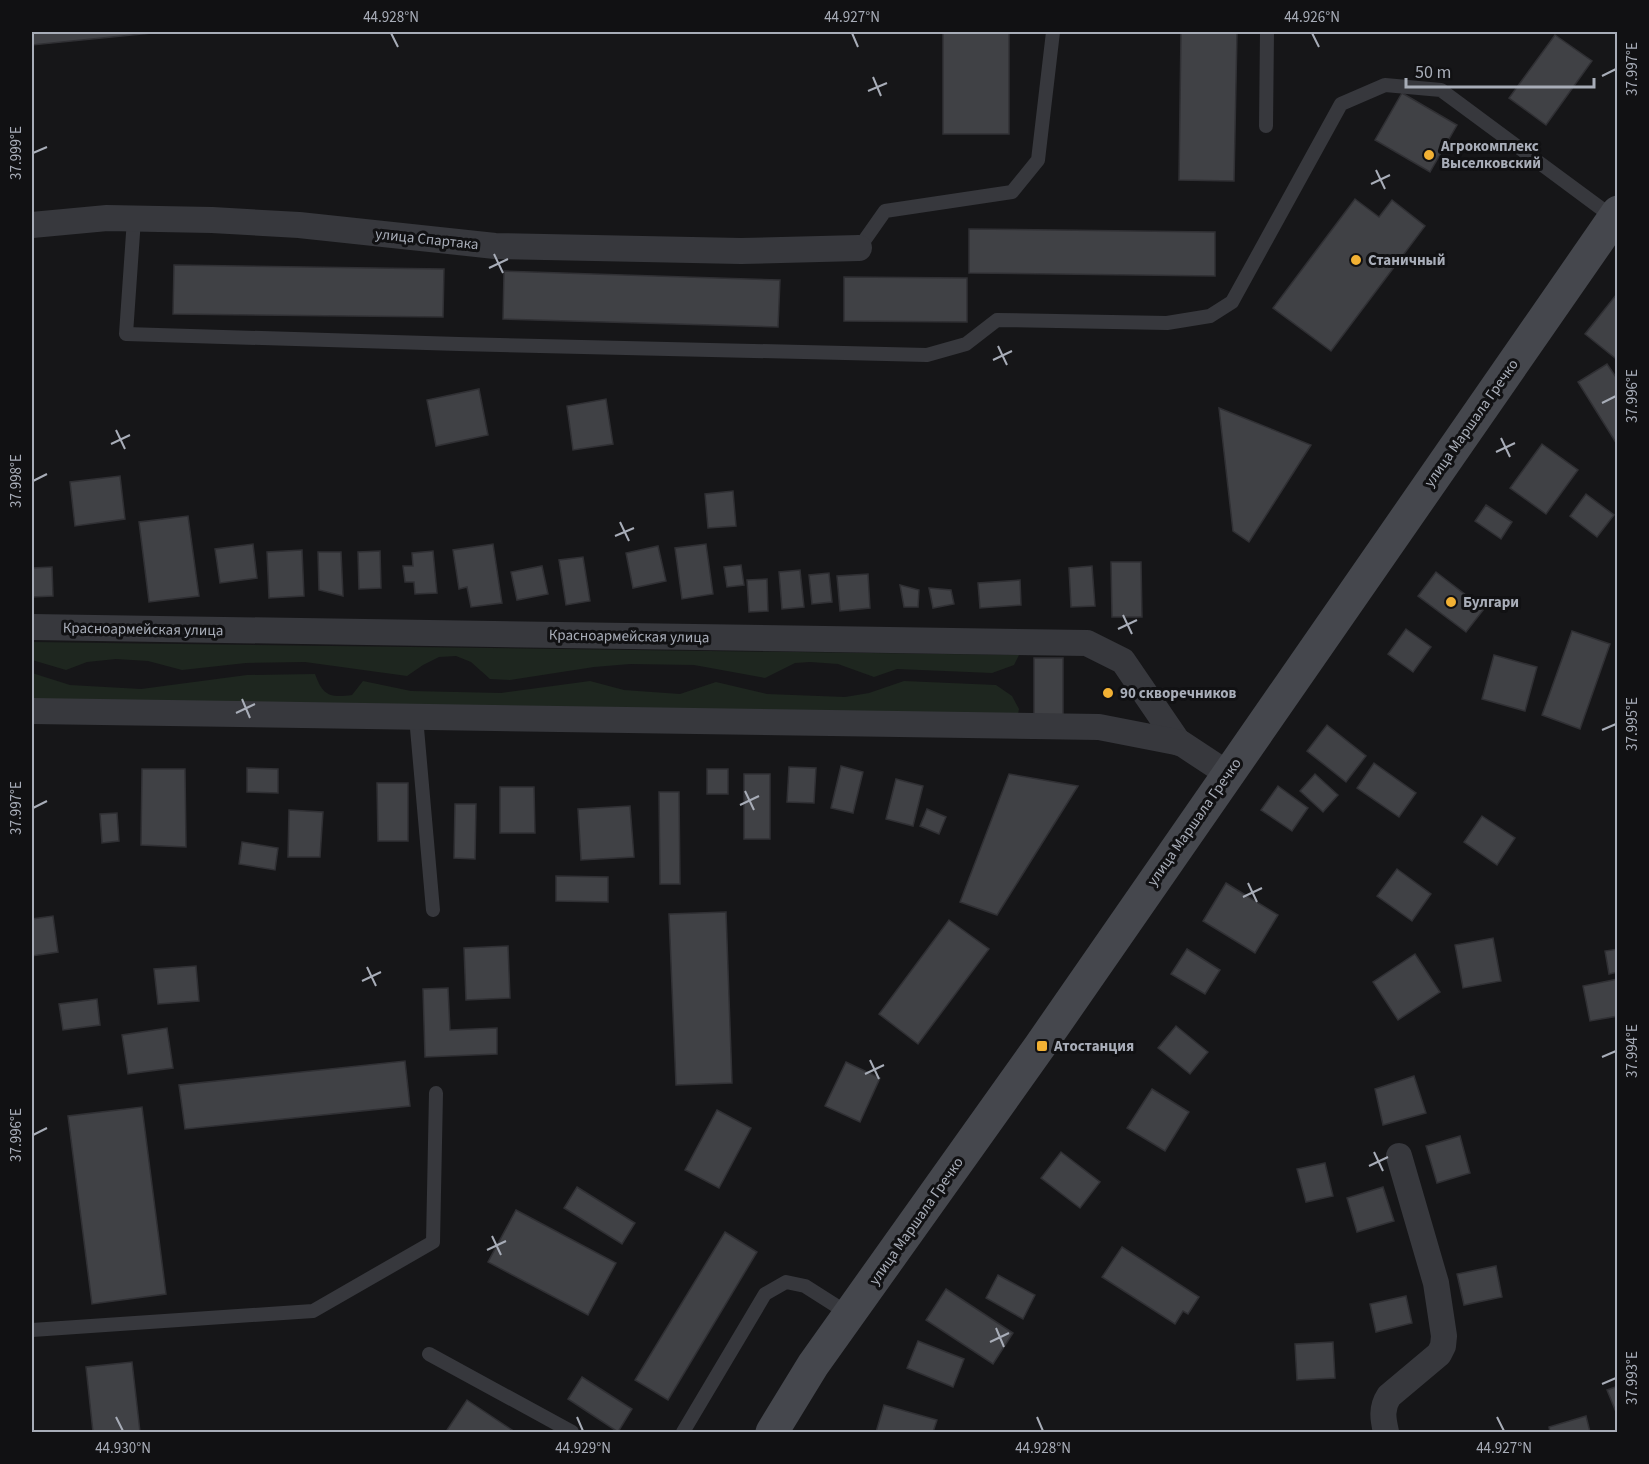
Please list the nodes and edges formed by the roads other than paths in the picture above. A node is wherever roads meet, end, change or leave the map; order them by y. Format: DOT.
graph roads {
  1 [pos="1053,32"];
  2 [pos="1267,32"];
  3 [pos="1266,126"];
  4 [pos="1616,215"];
  5 [pos="134,219"];
  6 [pos="32,225"];
  7 [pos="859,248"];
  8 [pos="32,627"];
  9 [pos="32,711"];
  10 [pos="416,717"];
  11 [pos="1180,743"];
  12 [pos="1228,774"];
  13 [pos="433,910"];
  14 [pos="436,1093"];
  15 [pos="1399,1156"];
  16 [pos="849,1314"];
  17 [pos="32,1330"];
  18 [pos="429,1354"];
  19 [pos="572,1432"];
  20 [pos="682,1432"];
  21 [pos="772,1432"];
  22 [pos="1386,1432"];
  1 -- 7 [label="lane"];
  2 -- 3 [label="lane"];
  4 -- 5 [label="lane"];
  4 -- 12 [label="main road, улица Маршала Гречко"];
  5 -- 6 [label="street, улица Спартака"];
  5 -- 7 [label="street, улица Спартака"];
  8 -- 11 [label="street, Красноармейская улица"];
  9 -- 10 [label="street, Красноармейская улица"];
  10 -- 11 [label="street, Красноармейская улица"];
  10 -- 13 [label="lane"];
  11 -- 12 [label="street, Красноармейская улица"];
  12 -- 16 [label="main road, улица Маршала Гречко"];
  14 -- 17 [label="lane"];
  15 -- 22 [label="street"];
  16 -- 20 [label="lane"];
  16 -- 21 [label="main road, улица Маршала Гречко"];
  18 -- 19 [label="lane"];
}
